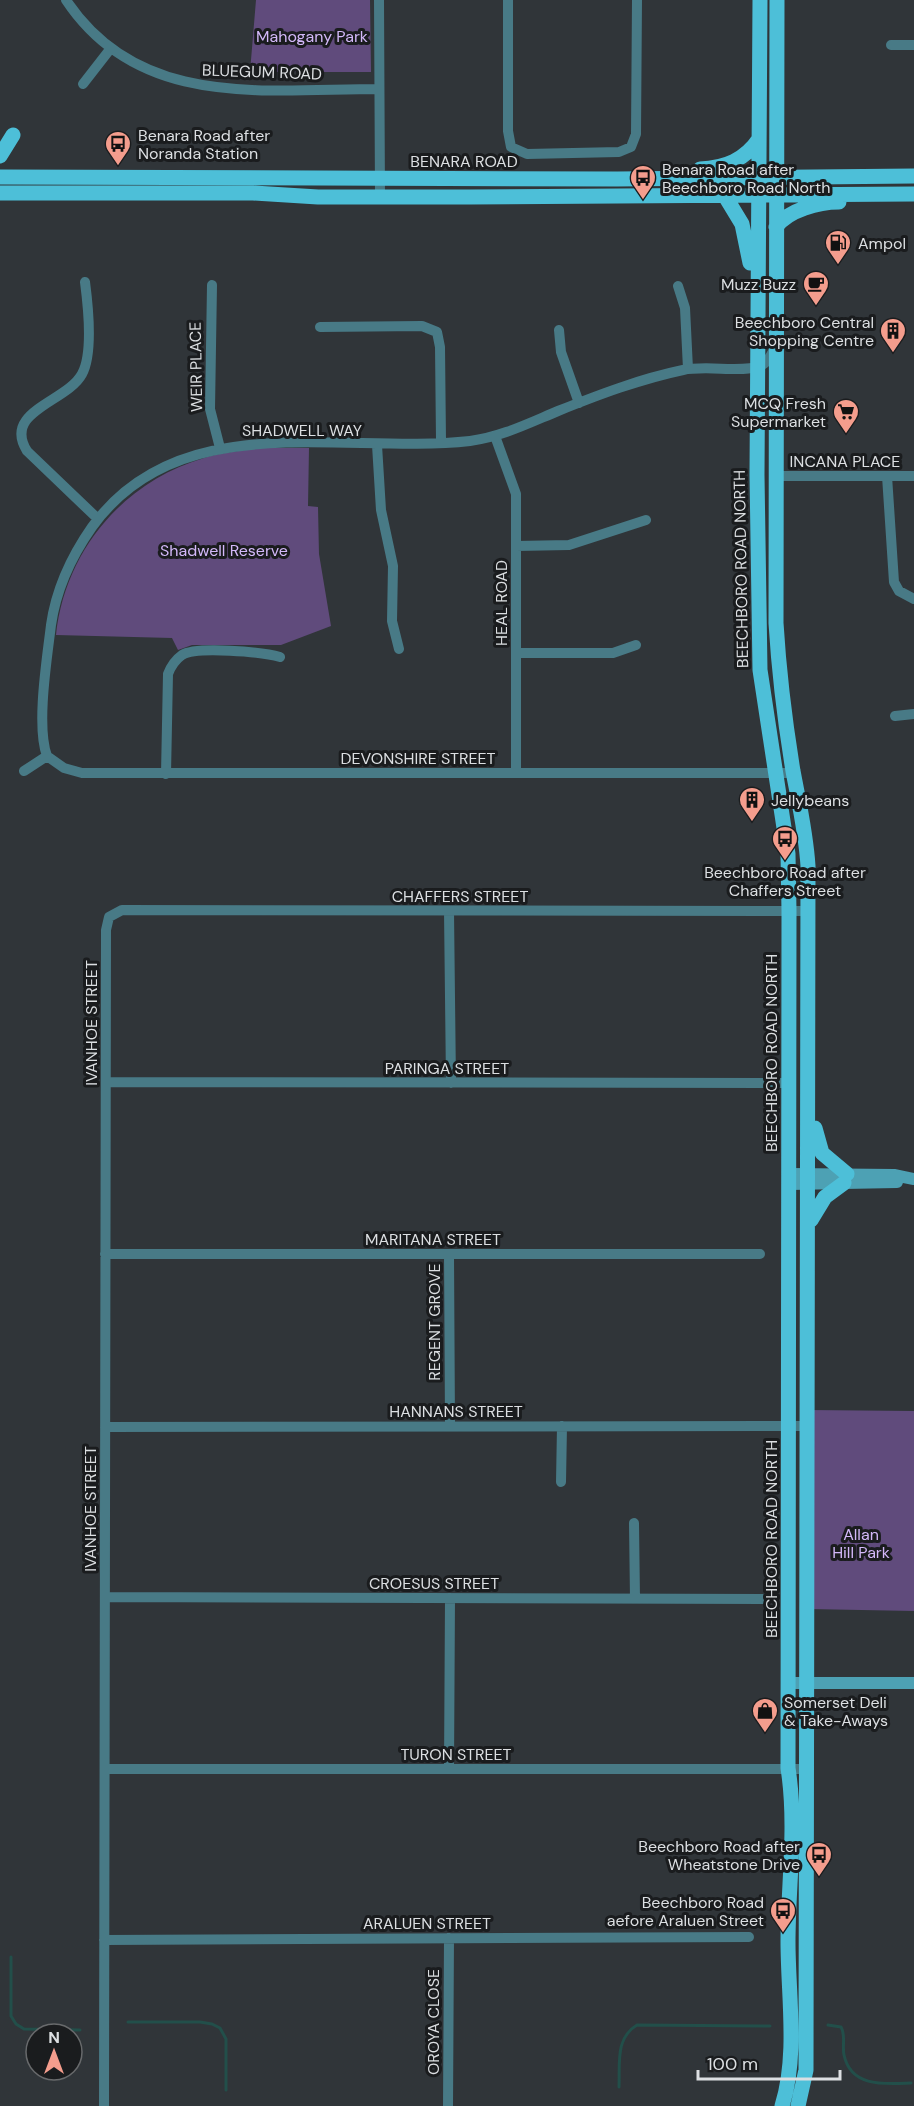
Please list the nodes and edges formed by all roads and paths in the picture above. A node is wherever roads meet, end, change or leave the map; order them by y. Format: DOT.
graph roads {
  1 [pos="66,0"];
  2 [pos="379,0"];
  3 [pos="508,0"];
  4 [pos="637,0"];
  5 [pos="760,0"];
  6 [pos="777,0"];
  7 [pos="891,45"];
  8 [pos="914,45"];
  9 [pos="111,48"];
  10 [pos="83,84"];
  11 [pos="380,89"];
  12 [pos="13,135"];
  13 [pos="759,139"];
  14 [pos="0,156"];
  15 [pos="894,176"];
  16 [pos="914,176"];
  17 [pos="7,177"];
  18 [pos="759,177"];
  19 [pos="777,177"];
  20 [pos="196,178"];
  21 [pos="380,179"];
  22 [pos="510,179"];
  23 [pos="616,179"];
  24 [pos="166,192"];
  25 [pos="0,193"];
  26 [pos="252,193"];
  27 [pos="914,194"];
  28 [pos="725,195"];
  29 [pos="758,195"];
  30 [pos="777,195"];
  31 [pos="380,197"];
  32 [pos="568,197"];
  33 [pos="880,198"];
  34 [pos="914,200"];
  35 [pos="776,227"];
  36 [pos="85,282"];
  37 [pos="212,285"];
  38 [pos="678,286"];
  39 [pos="757,325"];
  40 [pos="320,327"];
  41 [pos="559,330"];
  42 [pos="776,344"];
  43 [pos="758,367"];
  44 [pos="688,369"];
  45 [pos="776,390"];
  46 [pos="579,403"];
  47 [pos="495,436"];
  48 [pos="441,441"];
  49 [pos="377,445"];
  50 [pos="220,448"];
  51 [pos="757,454"];
  52 [pos="776,476"];
  53 [pos="887,476"];
  54 [pos="914,476"];
  55 [pos="757,505"];
  56 [pos="98,519"];
  57 [pos="646,519"];
  58 [pos="516,546"];
  59 [pos="914,599"];
  60 [pos="636,645"];
  61 [pos="399,649"];
  62 [pos="516,653"];
  63 [pos="280,657"];
  64 [pos="914,714"];
  65 [pos="896,716"];
  66 [pos="47,756"];
  67 [pos="24,771"];
  68 [pos="775,772"];
  69 [pos="516,773"];
  70 [pos="793,773"];
  71 [pos="166,774"];
  72 [pos="449,911"];
  73 [pos="789,911"];
  74 [pos="807,911"];
  75 [pos="112,914"];
  76 [pos="106,1082"];
  77 [pos="451,1083"];
  78 [pos="789,1083"];
  79 [pos="809,1104"];
  80 [pos="790,1179"];
  81 [pos="809,1179"];
  82 [pos="846,1179"];
  83 [pos="913,1179"];
  84 [pos="809,1225"];
  85 [pos="105,1254"];
  86 [pos="449,1254"];
  87 [pos="760,1254"];
  88 [pos="450,1426"];
  89 [pos="562,1426"];
  90 [pos="790,1426"];
  91 [pos="807,1426"];
  92 [pos="105,1427"];
  93 [pos="561,1482"];
  94 [pos="634,1523"];
  95 [pos="105,1597"];
  96 [pos="450,1598"];
  97 [pos="635,1599"];
  98 [pos="763,1599"];
  99 [pos="789,1683"];
  100 [pos="807,1683"];
  101 [pos="914,1683"];
  102 [pos="788,1768"];
  103 [pos="105,1769"];
  104 [pos="449,1769"];
  105 [pos="807,1769"];
  106 [pos="749,1937"];
  107 [pos="449,1938"];
  108 [pos="105,1940"];
  109 [pos="104,2106"];
  110 [pos="448,2106"];
  111 [pos="782,2106"];
  112 [pos="798,2106"];
  1 -- 9 [label="street, BLUEGUM ROAD"];
  2 -- 11 [label="street"];
  3 -- 4 [label="street"];
  5 -- 13 [label="main road, BEECHBORO ROAD NORTH"];
  6 -- 19 [label="main road, BEECHBORO ROAD NORTH"];
  7 -- 8 [label="street"];
  9 -- 10 [label="street"];
  9 -- 11 [label="street, BLUEGUM ROAD"];
  11 -- 21 [label="street"];
  12 -- 14 [label="main road"];
  13 -- 18 [label="main road, BEECHBORO ROAD NORTH"];
  13 -- 23 [label="main road"];
  15 -- 16 [label="main road, BENARA ROAD"];
  15 -- 19 [label="main road, BENARA ROAD"];
  15 -- 33 [label="main road"];
  17 -- 20 [label="main road, BENARA ROAD"];
  17 -- 24 [label="main road, BENARA ROAD"];
  18 -- 19 [label="main road, BENARA ROAD"];
  18 -- 23 [label="main road, BENARA ROAD"];
  18 -- 29 [label="main road, BEECHBORO ROAD NORTH"];
  19 -- 30 [label="main road, BEECHBORO ROAD NORTH"];
  20 -- 21 [label="main road, BENARA ROAD"];
  20 -- 26 [label="main road"];
  21 -- 22 [label="main road, BENARA ROAD"];
  21 -- 31 [label="street"];
  22 -- 23 [label="main road, BENARA ROAD"];
  22 -- 32 [label="main road"];
  24 -- 25 [label="main road, BENARA ROAD"];
  24 -- 26 [label="main road, BENARA ROAD"];
  26 -- 31 [label="main road, BENARA ROAD"];
  27 -- 33 [label="main road, BENARA ROAD"];
  28 -- 29 [label="main road, BENARA ROAD"];
  28 -- 32 [label="main road, BENARA ROAD"];
  28 -- 39 [label="main road"];
  29 -- 30 [label="main road, BENARA ROAD"];
  29 -- 39 [label="main road, BEECHBORO ROAD NORTH"];
  30 -- 33 [label="main road, BENARA ROAD"];
  30 -- 35 [label="main road, BEECHBORO ROAD NORTH"];
  31 -- 32 [label="main road, BENARA ROAD"];
  33 -- 34 [label="main road"];
  33 -- 35 [label="main road"];
  35 -- 42 [label="main road, BEECHBORO ROAD NORTH"];
  36 -- 56 [label="street"];
  37 -- 50 [label="street, WEIR PLACE"];
  38 -- 44 [label="street"];
  39 -- 43 [label="main road, BEECHBORO ROAD NORTH"];
  40 -- 48 [label="street"];
  41 -- 46 [label="street"];
  42 -- 43 [label="street"];
  42 -- 45 [label="main road, BEECHBORO ROAD NORTH"];
  43 -- 44 [label="street, SHADWELL WAY"];
  43 -- 45 [label="street"];
  43 -- 51 [label="main road, BEECHBORO ROAD NORTH"];
  44 -- 46 [label="street, SHADWELL WAY"];
  45 -- 52 [label="main road, BEECHBORO ROAD NORTH"];
  46 -- 47 [label="street, SHADWELL WAY"];
  47 -- 48 [label="street, SHADWELL WAY"];
  47 -- 58 [label="street, HEAL ROAD"];
  48 -- 49 [label="street, SHADWELL WAY"];
  49 -- 50 [label="street, SHADWELL WAY"];
  49 -- 61 [label="street"];
  50 -- 56 [label="street, SHADWELL WAY"];
  51 -- 52 [label="street"];
  51 -- 55 [label="main road, BEECHBORO ROAD NORTH"];
  52 -- 53 [label="street, INCANA PLACE"];
  52 -- 55 [label="street"];
  52 -- 70 [label="main road, BEECHBORO ROAD NORTH"];
  53 -- 54 [label="street, INCANA PLACE"];
  53 -- 59 [label="street"];
  55 -- 68 [label="main road, BEECHBORO ROAD NORTH"];
  56 -- 66 [label="street, SHADWELL WAY"];
  57 -- 58 [label="street"];
  58 -- 62 [label="street, HEAL ROAD"];
  60 -- 62 [label="street"];
  62 -- 69 [label="street, HEAL ROAD"];
  63 -- 71 [label="street"];
  64 -- 65 [label="street"];
  66 -- 67 [label="street"];
  66 -- 71 [label="street, DEVONSHIRE STREET"];
  68 -- 69 [label="street, DEVONSHIRE STREET"];
  68 -- 70 [label="street, DEVONSHIRE STREET"];
  68 -- 73 [label="main road, BEECHBORO ROAD NORTH"];
  69 -- 71 [label="street, DEVONSHIRE STREET"];
  70 -- 74 [label="main road, BEECHBORO ROAD NORTH"];
  72 -- 73 [label="street, CHAFFERS STREET"];
  72 -- 75 [label="street, CHAFFERS STREET"];
  72 -- 77 [label="street"];
  73 -- 74 [label="street, CHAFFERS STREET"];
  73 -- 78 [label="main road, BEECHBORO ROAD NORTH"];
  74 -- 79 [label="main road, BEECHBORO ROAD NORTH"];
  75 -- 76 [label="street, IVANHOE STREET"];
  76 -- 77 [label="street, PARINGA STREET"];
  76 -- 85 [label="street, IVANHOE STREET"];
  77 -- 78 [label="street, PARINGA STREET"];
  78 -- 80 [label="main road, BEECHBORO ROAD NORTH"];
  79 -- 81 [label="main road, BEECHBORO ROAD NORTH"];
  79 -- 82 [label="main road"];
  80 -- 81 [label="street"];
  80 -- 90 [label="main road, BEECHBORO ROAD NORTH"];
  81 -- 82 [label="street"];
  81 -- 84 [label="main road, BEECHBORO ROAD NORTH"];
  82 -- 83 [label="street"];
  82 -- 84 [label="main road"];
  84 -- 91 [label="main road, BEECHBORO ROAD NORTH"];
  85 -- 86 [label="street, MARITANA STREET"];
  85 -- 92 [label="street, IVANHOE STREET"];
  86 -- 87 [label="street, MARITANA STREET"];
  86 -- 88 [label="street, REGENT GROVE"];
  88 -- 89 [label="street, HANNANS STREET"];
  88 -- 92 [label="street, HANNANS STREET"];
  89 -- 90 [label="street, HANNANS STREET"];
  89 -- 93 [label="street"];
  90 -- 91 [label="street, HANNANS STREET"];
  90 -- 99 [label="main road, BEECHBORO ROAD NORTH"];
  91 -- 100 [label="main road, BEECHBORO ROAD NORTH"];
  92 -- 95 [label="street, IVANHOE STREET"];
  94 -- 97 [label="street"];
  95 -- 96 [label="street, CROESUS STREET"];
  95 -- 103 [label="street, IVANHOE STREET"];
  96 -- 97 [label="street, CROESUS STREET"];
  96 -- 104 [label="street"];
  97 -- 98 [label="street, CROESUS STREET"];
  99 -- 100 [label="street"];
  99 -- 102 [label="main road, BEECHBORO ROAD NORTH"];
  100 -- 101 [label="street"];
  100 -- 105 [label="main road, BEECHBORO ROAD NORTH"];
  102 -- 104 [label="street, TURON STREET"];
  102 -- 105 [label="street, TURON STREET"];
  102 -- 111 [label="main road, BEECHBORO ROAD NORTH"];
  103 -- 104 [label="street, TURON STREET"];
  103 -- 108 [label="street, IVANHOE STREET"];
  105 -- 112 [label="main road, BEECHBORO ROAD NORTH"];
  106 -- 107 [label="street, ARALUEN STREET"];
  107 -- 108 [label="street, ARALUEN STREET"];
  107 -- 110 [label="street, OROYA CLOSE"];
  108 -- 109 [label="street, IVANHOE STREET"];
}
